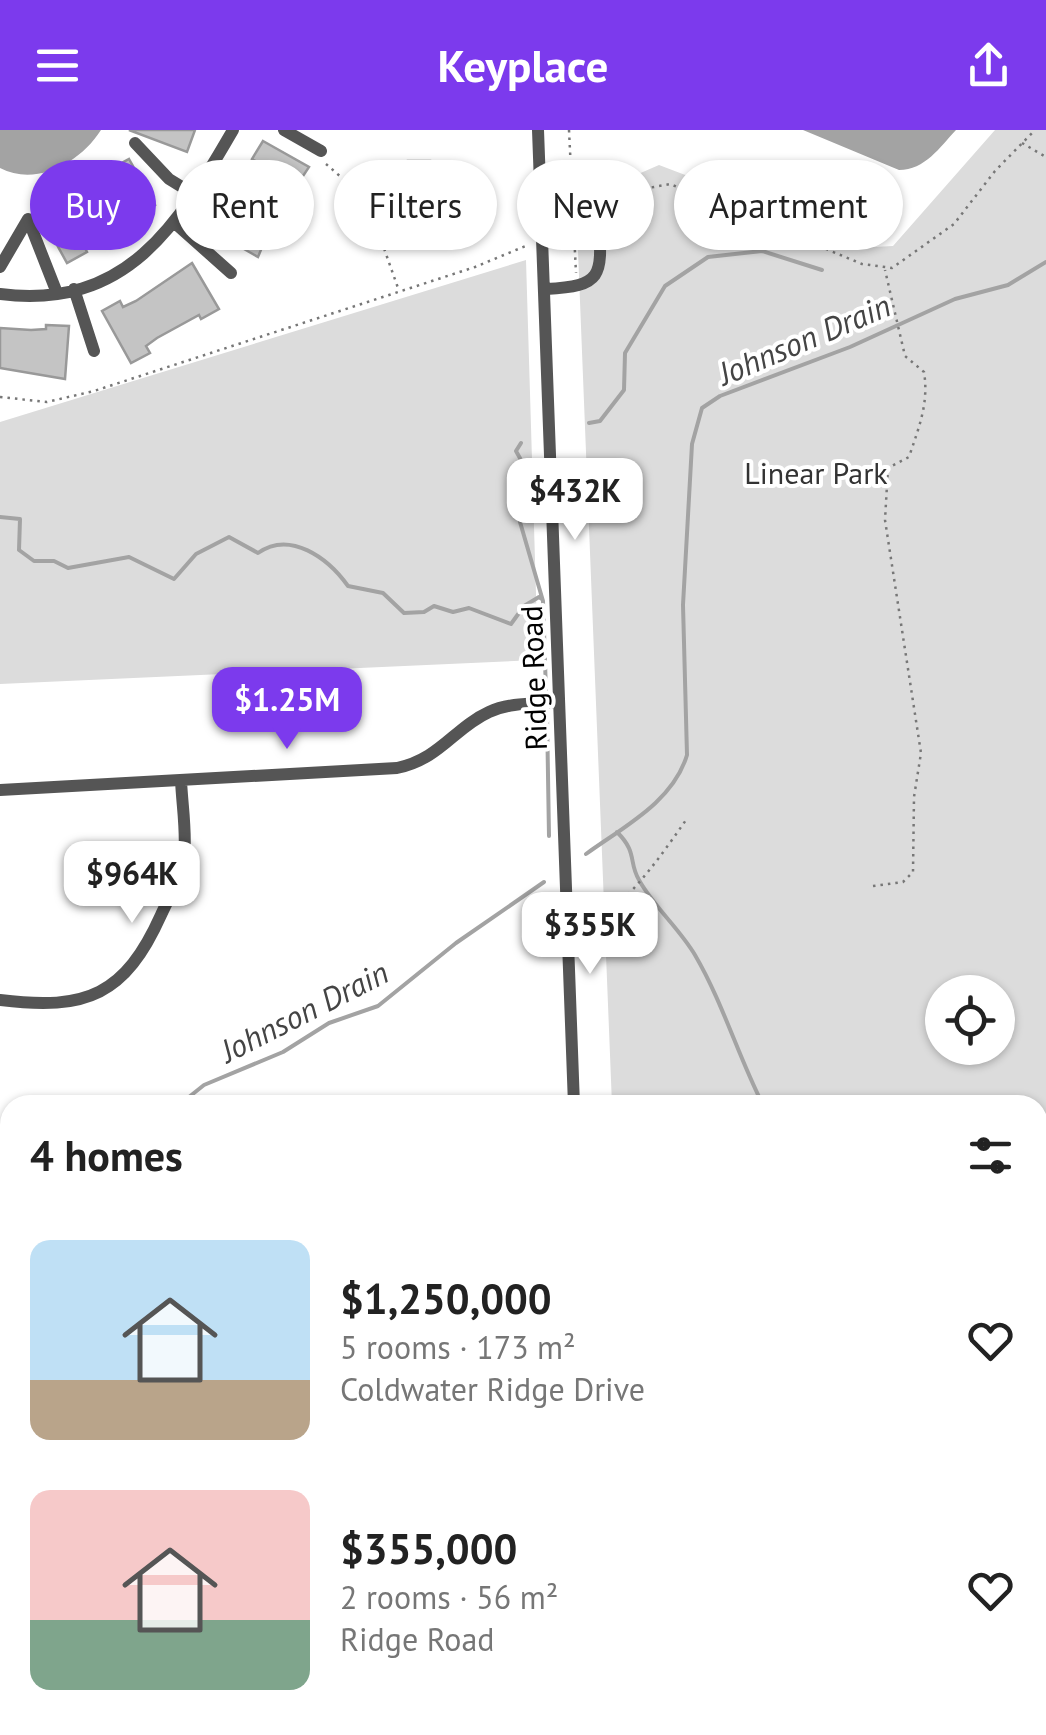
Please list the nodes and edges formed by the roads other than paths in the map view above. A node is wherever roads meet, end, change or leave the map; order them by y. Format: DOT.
graph roads {
  1 [pos="233,130"];
  2 [pos="284,130"];
  3 [pos="538,130"];
  4 [pos="135,143"];
  5 [pos="321,151"];
  6 [pos="215,160"];
  7 [pos="176,183"];
  8 [pos="176,224"];
  9 [pos="205,250"];
  10 [pos="601,250"];
  11 [pos="0,267"];
  12 [pos="231,273"];
  13 [pos="74,289"];
  14 [pos="546,290"];
  15 [pos="58,293"];
  16 [pos="0,294"];
  17 [pos="94,351"];
  18 [pos="559,702"];
  19 [pos="181,780"];
  20 [pos="0,790"];
  21 [pos="0,1000"];
  22 [pos="574,1095"];
  1 -- 6 [label="street"];
  2 -- 5 [label="street"];
  3 -- 14 [label="street, Ridge Road"];
  4 -- 7 [label="street"];
  8 -- 13 [label="street"];
  9 -- 12 [label="street"];
  10 -- 14 [label="street"];
  11 -- 15 [label="street"];
  13 -- 15 [label="street"];
  13 -- 17 [label="street"];
  14 -- 18 [label="street, Ridge Road"];
  15 -- 16 [label="street"];
  18 -- 19 [label="street"];
  18 -- 22 [label="street, Ridge Road"];
  19 -- 20 [label="street"];
  19 -- 21 [label="street"];
}
